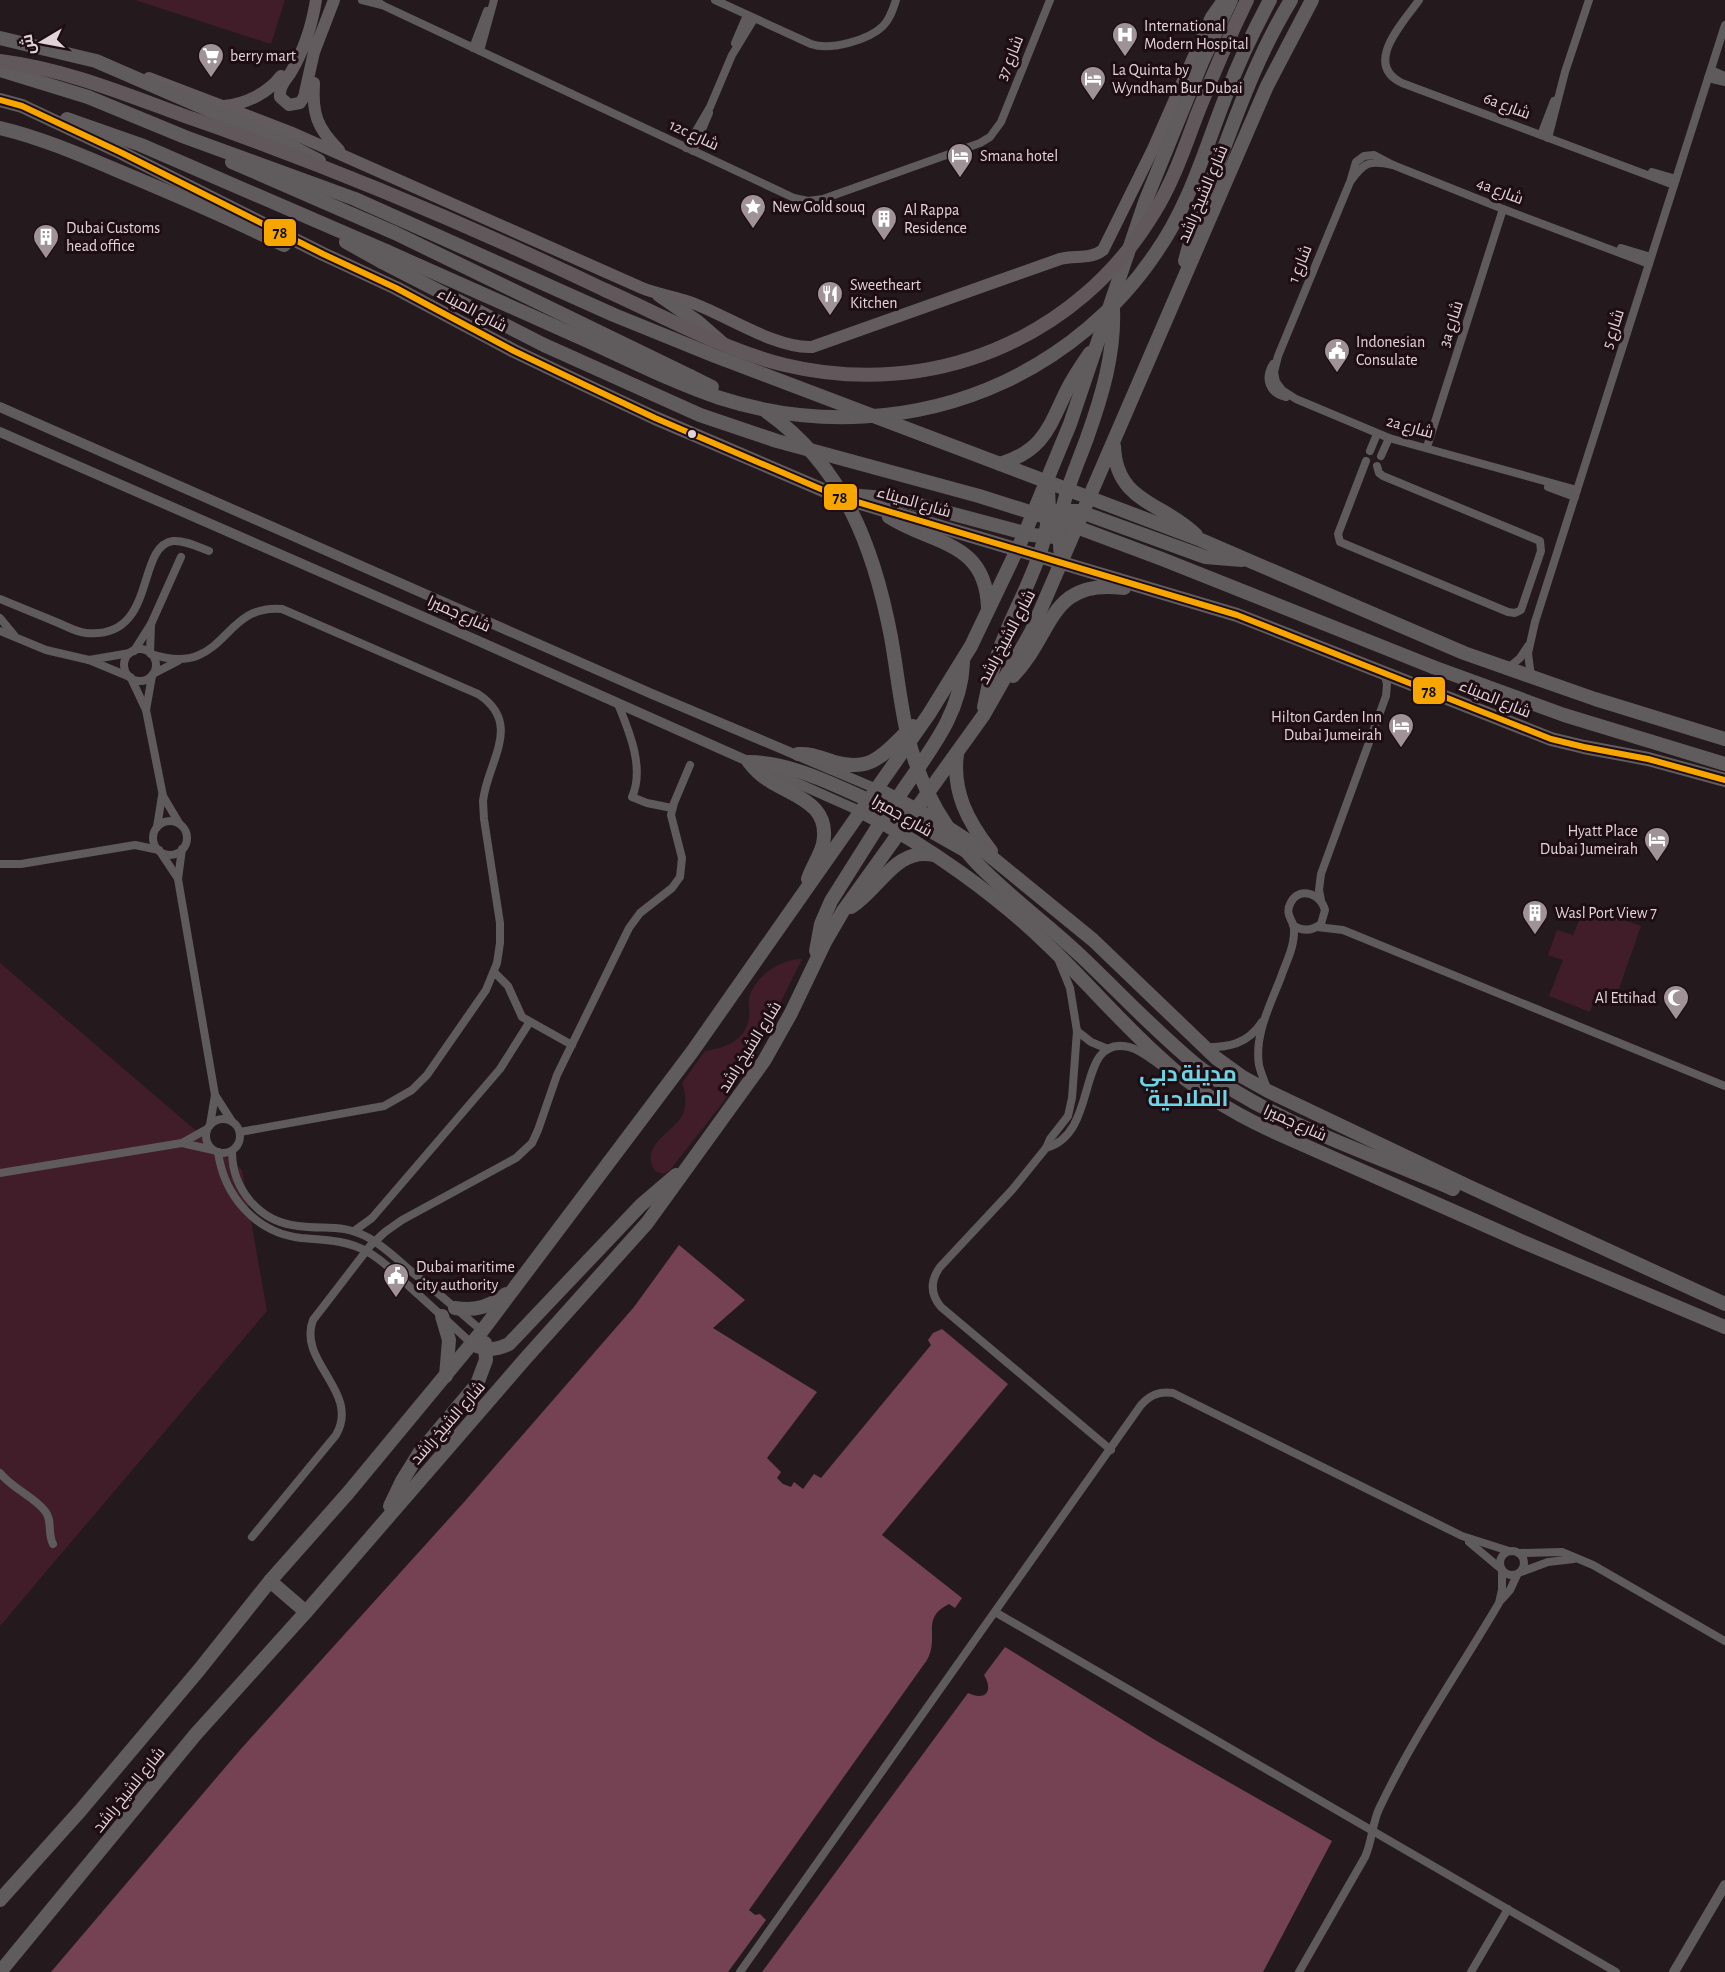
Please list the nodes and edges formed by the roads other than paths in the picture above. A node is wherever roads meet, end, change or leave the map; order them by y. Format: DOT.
graph roads {
  1 [pos="311,0"];
  2 [pos="316,0"];
  3 [pos="334,0"];
  4 [pos="362,0"];
  5 [pos="493,0"];
  6 [pos="715,0"];
  7 [pos="896,0"];
  8 [pos="1223,0"];
  9 [pos="1231,0"];
  10 [pos="1247,0"];
  11 [pos="1270,0"];
  12 [pos="1291,0"];
  13 [pos="1312,0"];
  14 [pos="1419,0"];
  15 [pos="1589,0"];
  16 [pos="1047,1"];
  17 [pos="379,2"];
  18 [pos="751,17"];
  19 [pos="1725,25"];
  20 [pos="323,31"];
  21 [pos="0,38"];
  22 [pos="476,49"];
  23 [pos="0,61"];
  24 [pos="96,61"];
  25 [pos="0,70"];
  26 [pos="1709,74"];
  27 [pos="1725,76"];
  28 [pos="1725,82"];
  29 [pos="0,100"];
  30 [pos="22,106"];
  31 [pos="221,106"];
  32 [pos="998,127"];
  33 [pos="0,128"];
  34 [pos="185,137"];
  35 [pos="1544,137"];
  36 [pos="689,149"];
  37 [pos="345,156"];
  38 [pos="1366,160"];
  39 [pos="330,169"];
  40 [pos="1675,182"];
  41 [pos="1503,209"];
  42 [pos="384,256"];
  43 [pos="1650,261"];
  44 [pos="364,274"];
  45 [pos="659,295"];
  46 [pos="1112,297"];
  47 [pos="1176,298"];
  48 [pos="1098,345"];
  49 [pos="743,367"];
  50 [pos="1273,383"];
  51 [pos="0,407"];
  52 [pos="0,432"];
  53 [pos="1377,434"];
  54 [pos="1389,438"];
  55 [pos="1113,444"];
  56 [pos="1427,447"];
  57 [pos="1370,451"];
  58 [pos="1381,456"];
  59 [pos="1366,461"];
  60 [pos="1000,464"];
  61 [pos="1377,466"];
  62 [pos="1047,481"];
  63 [pos="1067,489"];
  64 [pos="1576,493"];
  65 [pos="837,495"];
  66 [pos="1090,498"];
  67 [pos="878,509"];
  68 [pos="1055,511"];
  69 [pos="1084,513"];
  70 [pos="1028,527"];
  71 [pos="1076,531"];
  72 [pos="1052,537"];
  73 [pos="1201,540"];
  74 [pos="1018,549"];
  75 [pos="209,551"];
  76 [pos="1040,556"];
  77 [pos="181,557"];
  78 [pos="1247,560"];
  79 [pos="1062,563"];
  80 [pos="1170,595"];
  81 [pos="0,599"];
  82 [pos="988,610"];
  83 [pos="0,618"];
  84 [pos="151,624"];
  85 [pos="0,631"];
  86 [pos="16,638"];
  87 [pos="1530,643"];
  88 [pos="132,652"];
  89 [pos="151,654"];
  90 [pos="89,660"];
  91 [pos="178,660"];
  92 [pos="963,660"];
  93 [pos="1507,669"];
  94 [pos="1384,672"];
  95 [pos="152,675"];
  96 [pos="131,678"];
  97 [pos="1531,678"];
  98 [pos="1405,681"];
  99 [pos="1000,688"];
  100 [pos="1386,696"];
  101 [pos="618,704"];
  102 [pos="146,710"];
  103 [pos="929,714"];
  104 [pos="983,716"];
  105 [pos="1725,739"];
  106 [pos="1567,743"];
  107 [pos="798,754"];
  108 [pos="957,754"];
  109 [pos="749,762"];
  110 [pos="690,765"];
  111 [pos="1725,765"];
  112 [pos="1725,780"];
  113 [pos="162,796"];
  114 [pos="870,800"];
  115 [pos="672,808"];
  116 [pos="890,810"];
  117 [pos="913,814"];
  118 [pos="179,824"];
  119 [pos="156,829"];
  120 [pos="901,831"];
  121 [pos="135,844"];
  122 [pos="182,849"];
  123 [pos="160,851"];
  124 [pos="935,855"];
  125 [pos="0,864"];
  126 [pos="1006,868"];
  127 [pos="1321,873"];
  128 [pos="178,879"];
  129 [pos="1303,894"];
  130 [pos="803,895"];
  131 [pos="1321,901"];
  132 [pos="843,911"];
  133 [pos="1325,914"];
  134 [pos="1293,925"];
  135 [pos="1312,929"];
  136 [pos="1343,930"];
  137 [pos="1048,944"];
  138 [pos="1290,954"];
  139 [pos="815,962"];
  140 [pos="494,972"];
  141 [pos="1266,1017"];
  142 [pos="529,1023"];
  143 [pos="1077,1031"];
  144 [pos="572,1045"];
  145 [pos="1202,1047"];
  146 [pos="1108,1049"];
  147 [pos="1184,1076"];
  148 [pos="1725,1086"];
  149 [pos="1268,1091"];
  150 [pos="215,1095"];
  151 [pos="231,1120"];
  152 [pos="209,1127"];
  153 [pos="240,1132"];
  154 [pos="182,1143"];
  155 [pos="1046,1148"];
  156 [pos="216,1151"];
  157 [pos="232,1151"];
  158 [pos="694,1159"];
  159 [pos="0,1173"];
  160 [pos="1515,1208"];
  161 [pos="354,1231"];
  162 [pos="374,1241"];
  163 [pos="366,1250"];
  164 [pos="517,1285"];
  165 [pos="1725,1295"];
  166 [pos="1710,1298"];
  167 [pos="1725,1304"];
  168 [pos="455,1308"];
  169 [pos="442,1316"];
  170 [pos="1725,1326"];
  171 [pos="482,1331"];
  172 [pos="472,1344"];
  173 [pos="486,1350"];
  174 [pos="446,1376"];
  175 [pos="1111,1449"];
  176 [pos="0,1473"];
  177 [pos="383,1522"];
  178 [pos="1462,1536"];
  179 [pos="252,1537"];
  180 [pos="53,1544"];
  181 [pos="1509,1551"];
  182 [pos="1520,1553"];
  183 [pos="1577,1558"];
  184 [pos="1501,1569"];
  185 [pos="1519,1573"];
  186 [pos="270,1581"];
  187 [pos="1499,1603"];
  188 [pos="306,1612"];
  189 [pos="995,1612"];
  190 [pos="1725,1641"];
  191 [pos="1373,1831"];
  192 [pos="1725,1886"];
  193 [pos="0,1900"];
  194 [pos="1508,1909"];
  195 [pos="0,1972"];
  196 [pos="740,1972"];
  197 [pos="1299,1972"];
  198 [pos="1472,1972"];
  199 [pos="1616,1972"];
  200 [pos="1674,1972"];
  1 -- 31 [label="main road"];
  2 -- 20 [label="main road"];
  3 -- 20 [label="main road"];
  4 -- 17 [label="street, 12c شارع"];
  5 -- 22 [label="street"];
  6 -- 18 [label="street"];
  7 -- 18 [label="street"];
  8 -- 45 [label="main road"];
  9 -- 46 [label="main road, شارع الشيخ راشد"];
  10 -- 39 [label="highway, bridge"];
  11 -- 42 [label="main road, bridge"];
  12 -- 47 [label="main road"];
  13 -- 47 [label="main road, شارع الشيخ راشد"];
  14 -- 35 [label="street, 6a شارع"];
  15 -- 35 [label="street"];
  16 -- 32 [label="street, شارع 37"];
  17 -- 22 [label="street, 12c شارع"];
  18 -- 36 [label="street"];
  19 -- 26 [label="street, شارع 5"];
  20 -- 37 [label="main road"];
  21 -- 24 [label="main road"];
  22 -- 36 [label="street, 12c شارع"];
  23 -- 39 [label="highway"];
  24 -- 31 [label="main road"];
  24 -- 39 [label="main road"];
  25 -- 34 [label="main road, شارع الميناء"];
  26 -- 27 [label="street"];
  26 -- 28 [label="street"];
  26 -- 40 [label="street, شارع 5"];
  29 -- 30 [label="main road, شارع الميناء"];
  30 -- 42 [label="main road"];
  30 -- 44 [label="main road, شارع الميناء"];
  31 -- 37 [label="main road"];
  32 -- 36 [label="street, 12c شارع"];
  33 -- 44 [label="main road"];
  34 -- 49 [label="main road, شارع الميناء"];
  34 -- 160 [label="main road, bridge"];
  35 -- 40 [label="street, 6a شارع"];
  37 -- 45 [label="main road"];
  38 -- 41 [label="street, 4a شارع"];
  38 -- 50 [label="street, شارع 1"];
  40 -- 43 [label="street, شارع 5"];
  41 -- 43 [label="street, 4a شارع"];
  41 -- 56 [label="street, 3a شارع"];
  42 -- 111 [label="main road, bridge"];
  43 -- 64 [label="street, شارع 5"];
  44 -- 65 [label="main road, شارع الميناء"];
  45 -- 49 [label="main road"];
  46 -- 48 [label="main road, شارع الشيخ راشد"];
  46 -- 63 [label="main road"];
  47 -- 55 [label="main road, شارع الشيخ راشد"];
  48 -- 60 [label="main road"];
  48 -- 62 [label="main road, شارع الشيخ راشد"];
  49 -- 60 [label="main road, شارع الميناء"];
  50 -- 53 [label="street, 2a شارع"];
  51 -- 107 [label="street, شارع جميرا"];
  52 -- 101 [label="street, شارع جميرا"];
  53 -- 54 [label="street, 2a شارع"];
  53 -- 57 [label="street"];
  54 -- 56 [label="street, 2a شارع"];
  54 -- 58 [label="street"];
  55 -- 66 [label="main road, شارع الشيخ راشد"];
  55 -- 73 [label="main road"];
  56 -- 64 [label="street, 2a شارع"];
  59 -- 61 [label="street"];
  60 -- 62 [label="main road, شارع الميناء"];
  62 -- 63 [label="main road, شارع الميناء"];
  62 -- 68 [label="main road"];
  62 -- 70 [label="main road, شارع الشيخ راشد"];
  63 -- 66 [label="main road, شارع الميناء"];
  63 -- 68 [label="main road"];
  64 -- 87 [label="street, شارع 5"];
  65 -- 67 [label="main road, شارع الميناء"];
  65 -- 70 [label="main road"];
  66 -- 69 [label="main road, شارع الشيخ راشد"];
  66 -- 73 [label="main road, شارع الميناء"];
  67 -- 74 [label="main road, شارع الميناء"];
  67 -- 82 [label="main road"];
  68 -- 69 [label="main road"];
  68 -- 70 [label="main road"];
  68 -- 72 [label="main road"];
  69 -- 71 [label="main road, شارع الشيخ راشد"];
  69 -- 78 [label="main road"];
  70 -- 72 [label="main road"];
  70 -- 74 [label="main road, شارع الشيخ راشد"];
  71 -- 72 [label="main road"];
  71 -- 79 [label="main road, شارع الشيخ راشد"];
  72 -- 76 [label="main road"];
  72 -- 79 [label="main road"];
  73 -- 78 [label="main road, شارع الميناء"];
  74 -- 76 [label="main road, شارع الميناء"];
  74 -- 82 [label="main road, شارع الشيخ راشد"];
  75 -- 81 [label="street"];
  76 -- 79 [label="main road, شارع الميناء"];
  76 -- 104 [label="main road"];
  77 -- 84 [label="street"];
  78 -- 93 [label="main road, شارع الميناء"];
  79 -- 80 [label="main road, شارع الميناء"];
  79 -- 99 [label="main road, شارع الشيخ راشد"];
  80 -- 94 [label="main road, شارع الميناء"];
  80 -- 99 [label="main road"];
  82 -- 92 [label="main road, شارع الشيخ راشد"];
  83 -- 86 [label="street"];
  84 -- 88 [label="street"];
  84 -- 89 [label="street"];
  85 -- 86 [label="street"];
  86 -- 90 [label="street"];
  87 -- 93 [label="street, شارع 5"];
  87 -- 97 [label="street, شارع 5"];
  88 -- 89 [label="street"];
  88 -- 90 [label="street"];
  88 -- 96 [label="street"];
  89 -- 91 [label="street"];
  89 -- 95 [label="street"];
  90 -- 96 [label="street"];
  91 -- 95 [label="street"];
  91 -- 140 [label="street"];
  92 -- 103 [label="main road, شارع الشيخ راشد"];
  92 -- 116 [label="main road"];
  93 -- 97 [label="main road, شارع الميناء"];
  94 -- 98 [label="main road, شارع الميناء"];
  94 -- 100 [label="street"];
  95 -- 96 [label="street"];
  95 -- 102 [label="street"];
  96 -- 102 [label="street"];
  97 -- 105 [label="main road, شارع الميناء"];
  98 -- 100 [label="street"];
  98 -- 106 [label="main road, شارع الميناء"];
  99 -- 104 [label="main road, شارع الشيخ راشد"];
  100 -- 127 [label="street"];
  101 -- 109 [label="street, شارع جميرا"];
  101 -- 115 [label="street"];
  102 -- 113 [label="street"];
  103 -- 107 [label="main road"];
  103 -- 114 [label="main road, شارع الشيخ راشد"];
  104 -- 108 [label="main road, شارع الشيخ راشد"];
  106 -- 111 [label="main road"];
  106 -- 112 [label="main road, شارع الميناء"];
  107 -- 114 [label="street, شارع جميرا"];
  108 -- 117 [label="main road, شارع الشيخ راشد"];
  108 -- 126 [label="main road"];
  109 -- 114 [label="main road"];
  109 -- 130 [label="main road"];
  110 -- 115 [label="street"];
  113 -- 118 [label="street"];
  113 -- 119 [label="street"];
  114 -- 116 [label="main road"];
  114 -- 116 [label="main road, شارع جميرا"];
  114 -- 130 [label="main road, شارع الشيخ راشد"];
  115 -- 144 [label="street"];
  116 -- 117 [label="main road"];
  116 -- 120 [label="main road, شارع جميرا"];
  116 -- 139 [label="main road"];
  117 -- 120 [label="main road, شارع الشيخ راشد"];
  117 -- 126 [label="main road"];
  118 -- 119 [label="street"];
  118 -- 122 [label="street"];
  119 -- 121 [label="street"];
  119 -- 123 [label="street"];
  120 -- 124 [label="main road, شارع جميرا"];
  120 -- 132 [label="main road, شارع الشيخ راشد"];
  121 -- 123 [label="street"];
  121 -- 125 [label="street"];
  122 -- 123 [label="street"];
  122 -- 128 [label="street"];
  123 -- 128 [label="street"];
  124 -- 132 [label="main road"];
  124 -- 137 [label="main road, شارع جميرا"];
  126 -- 145 [label="main road, شارع جميرا"];
  127 -- 129 [label="street"];
  127 -- 131 [label="street"];
  128 -- 150 [label="street"];
  129 -- 131 [label="street"];
  129 -- 134 [label="street"];
  130 -- 164 [label="main road, شارع الشيخ راشد"];
  131 -- 133 [label="street"];
  132 -- 139 [label="main road, شارع الشيخ راشد"];
  133 -- 135 [label="street"];
  133 -- 136 [label="street"];
  134 -- 135 [label="street"];
  134 -- 138 [label="street"];
  135 -- 136 [label="street"];
  135 -- 138 [label="street"];
  136 -- 148 [label="street"];
  137 -- 143 [label="street"];
  137 -- 147 [label="main road, شارع جميرا"];
  138 -- 141 [label="street"];
  139 -- 158 [label="main road, شارع الشيخ راشد"];
  140 -- 142 [label="street"];
  140 -- 153 [label="street"];
  141 -- 145 [label="street"];
  141 -- 149 [label="street"];
  142 -- 144 [label="street"];
  142 -- 161 [label="street"];
  143 -- 146 [label="street"];
  143 -- 155 [label="street"];
  144 -- 162 [label="street"];
  145 -- 149 [label="main road, شارع جميرا"];
  146 -- 147 [label="street"];
  146 -- 155 [label="street"];
  147 -- 170 [label="main road, شارع جميرا"];
  149 -- 160 [label="main road, شارع جميرا"];
  150 -- 151 [label="street"];
  150 -- 152 [label="street"];
  151 -- 152 [label="street"];
  151 -- 153 [label="street"];
  152 -- 154 [label="street"];
  152 -- 156 [label="street"];
  153 -- 157 [label="street"];
  154 -- 156 [label="street"];
  154 -- 159 [label="street"];
  155 -- 175 [label="street"];
  156 -- 157 [label="street"];
  156 -- 163 [label="street"];
  157 -- 161 [label="street"];
  158 -- 173 [label="main road"];
  158 -- 177 [label="main road, شارع الشيخ راشد"];
  160 -- 166 [label="main road, شارع جميرا"];
  161 -- 162 [label="street"];
  162 -- 163 [label="street"];
  162 -- 168 [label="street"];
  163 -- 169 [label="street"];
  163 -- 179 [label="street"];
  164 -- 168 [label="main road"];
  164 -- 171 [label="main road, شارع الشيخ راشد"];
  165 -- 166 [label="street"];
  166 -- 167 [label="main road, شارع جميرا"];
  168 -- 171 [label="street"];
  169 -- 172 [label="street"];
  169 -- 174 [label="main road"];
  171 -- 172 [label="main road, شارع الشيخ راشد"];
  171 -- 173 [label="main road"];
  172 -- 173 [label="main road"];
  172 -- 174 [label="main road, شارع الشيخ راشد"];
  173 -- 177 [label="main road"];
  174 -- 186 [label="main road, شارع الشيخ راشد"];
  175 -- 178 [label="street"];
  175 -- 189 [label="street"];
  176 -- 180 [label="street"];
  177 -- 188 [label="main road, شارع الشيخ راشد"];
  178 -- 181 [label="street"];
  178 -- 184 [label="street"];
  181 -- 182 [label="street"];
  181 -- 184 [label="street"];
  182 -- 183 [label="street"];
  182 -- 185 [label="street"];
  183 -- 185 [label="street"];
  183 -- 190 [label="street"];
  184 -- 185 [label="street"];
  184 -- 187 [label="street"];
  185 -- 187 [label="street"];
  186 -- 188 [label="main road"];
  186 -- 193 [label="main road, شارع الشيخ راشد"];
  187 -- 191 [label="street"];
  188 -- 195 [label="main road, شارع الشيخ راشد"];
  189 -- 191 [label="street"];
  189 -- 196 [label="street"];
  191 -- 194 [label="street"];
  191 -- 197 [label="street"];
  192 -- 200 [label="street"];
  194 -- 198 [label="street"];
  194 -- 199 [label="street"];
}
